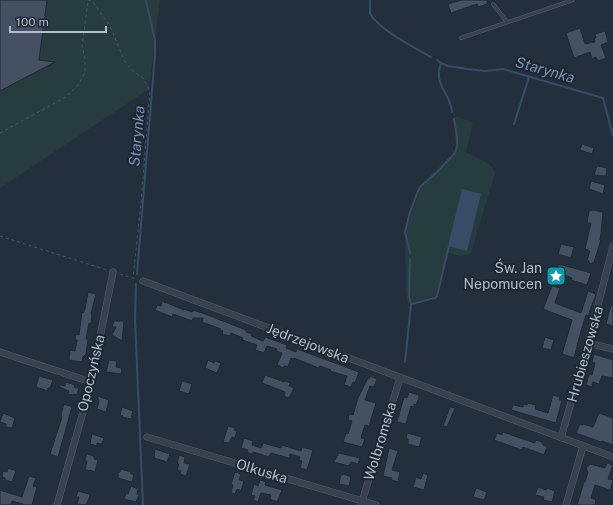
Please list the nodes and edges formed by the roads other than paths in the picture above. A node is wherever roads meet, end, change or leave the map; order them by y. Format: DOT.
graph roads {
  1 [pos="573,0"];
  2 [pos="493,4"];
  3 [pos="507,22"];
  4 [pos="461,38"];
  5 [pos="613,246"];
  6 [pos="113,272"];
  7 [pos="143,281"];
  8 [pos="588,343"];
  9 [pos="613,349"];
  10 [pos="0,352"];
  11 [pos="400,378"];
  12 [pos="91,382"];
  13 [pos="147,437"];
  14 [pos="561,438"];
  15 [pos="583,446"];
  16 [pos="613,457"];
  17 [pos="362,503"];
  18 [pos="57,505"];
  19 [pos="376,505"];
  20 [pos="566,505"];
  1 -- 3 [label="lane"];
  2 -- 3 [label="lane"];
  3 -- 4 [label="lane"];
  5 -- 8 [label="street, Hrubieszowska"];
  6 -- 12 [label="street, Opoczyńska"];
  7 -- 11 [label="street, Jędrzejowska"];
  8 -- 9 [label="street"];
  8 -- 14 [label="street, Hrubieszowska"];
  10 -- 12 [label="street"];
  11 -- 14 [label="street, Jędrzejowska"];
  11 -- 17 [label="street, Wolbromska"];
  12 -- 18 [label="street, Opoczyńska"];
  13 -- 17 [label="street, Olkuska"];
  14 -- 15 [label="street, Jędrzejowska"];
  15 -- 16 [label="street, Jędrzejowska"];
  15 -- 20 [label="street"];
  17 -- 19 [label="street, Olkuska"];
}
